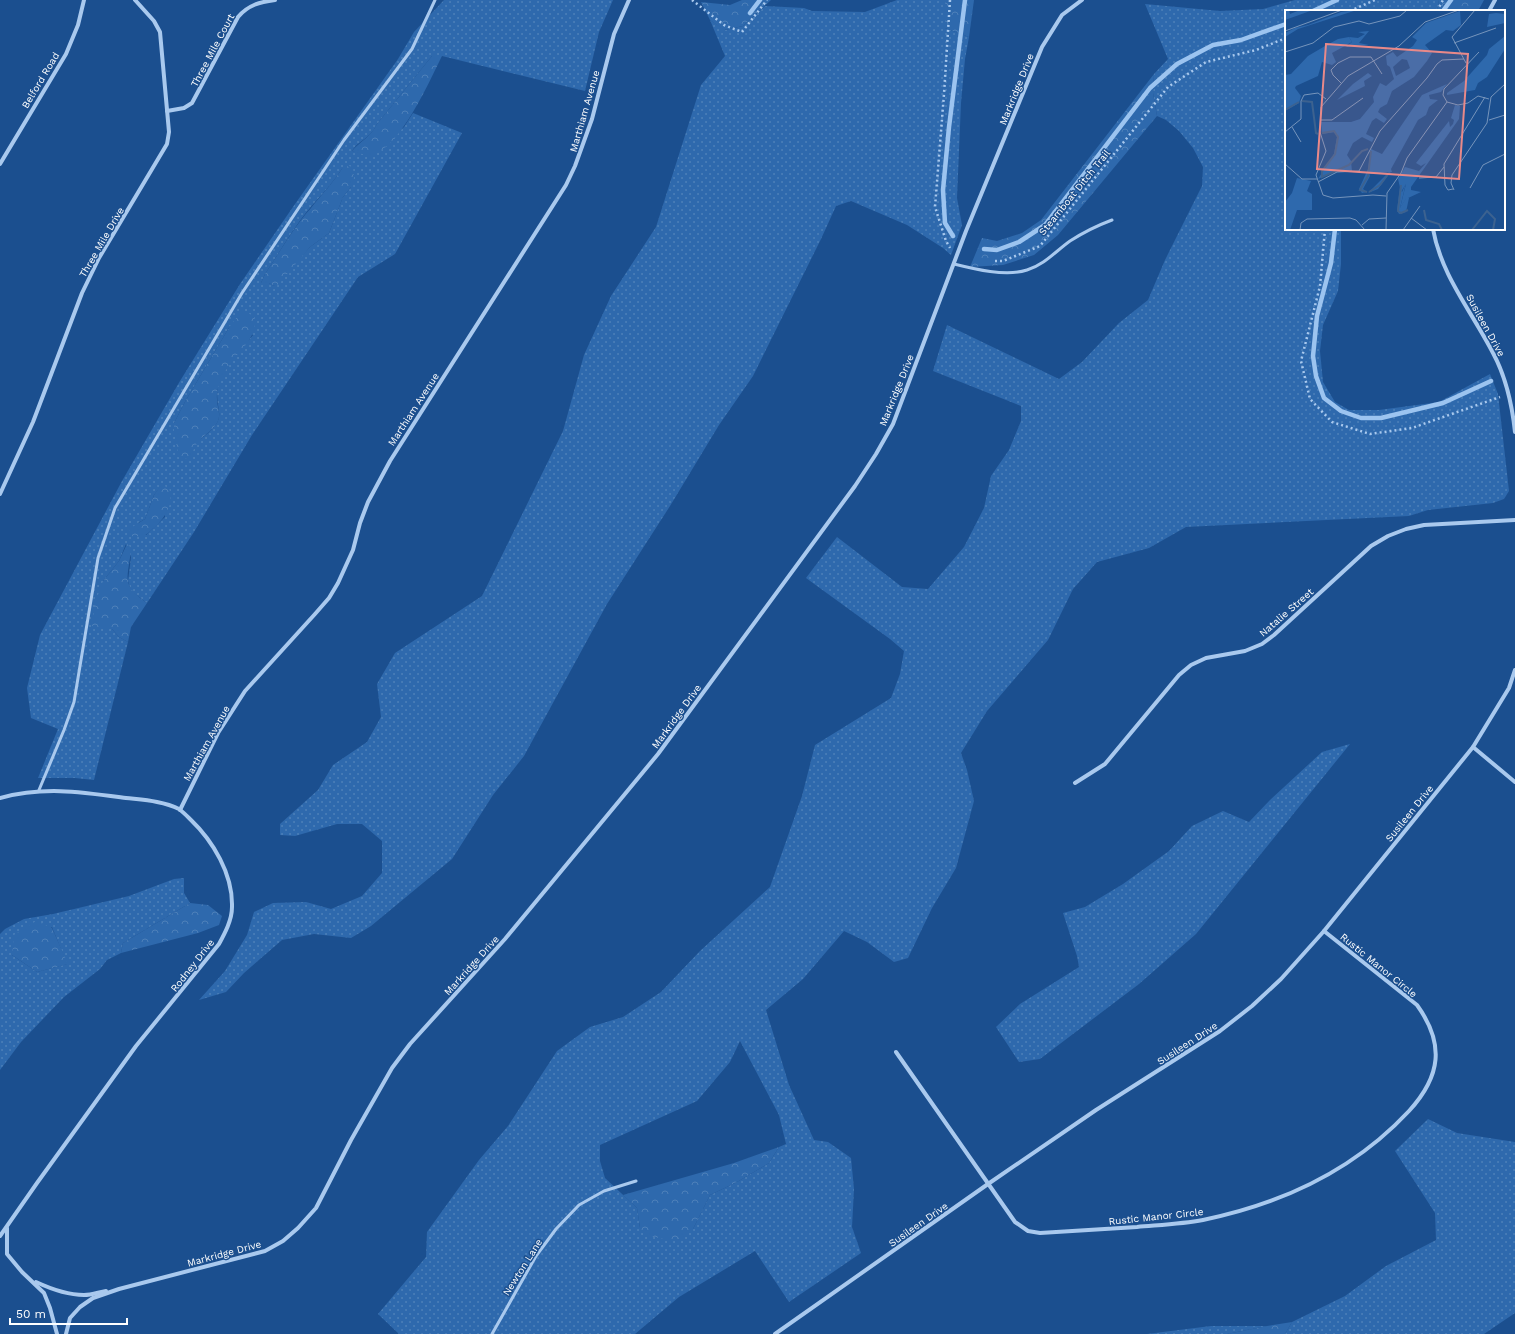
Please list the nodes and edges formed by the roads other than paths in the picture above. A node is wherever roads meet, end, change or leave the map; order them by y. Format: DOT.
graph roads {
  1 [pos="84,0"];
  2 [pos="134,0"];
  3 [pos="275,0"];
  4 [pos="435,0"];
  5 [pos="629,0"];
  6 [pos="1082,0"];
  7 [pos="1495,0"];
  8 [pos="268,1"];
  9 [pos="1490,10"];
  10 [pos="167,111"];
  11 [pos="0,164"];
  12 [pos="1112,220"];
  13 [pos="1433,230"];
  14 [pos="954,264"];
  15 [pos="1515,432"];
  16 [pos="0,494"];
  17 [pos="1515,520"];
  18 [pos="1515,670"];
  19 [pos="1473,747"];
  20 [pos="1515,782"];
  21 [pos="1075,784"];
  22 [pos="39,790"];
  23 [pos="0,798"];
  24 [pos="180,810"];
  25 [pos="1324,930"];
  26 [pos="896,1052"];
  27 [pos="636,1181"];
  28 [pos="988,1184"];
  29 [pos="7,1228"];
  30 [pos="0,1236"];
  31 [pos="33,1281"];
  32 [pos="119,1289"];
  33 [pos="57,1334"];
  34 [pos="66,1334"];
  35 [pos="492,1334"];
  36 [pos="775,1334"];
  1 -- 11 [label="street, Belford Road"];
  2 -- 10 [label="street, Three Mile Drive"];
  3 -- 8 [label="street, Three Mile Court"];
  4 -- 22 [label="lane"];
  5 -- 24 [label="street, Marthiam Avenue"];
  6 -- 14 [label="street, Markridge Drive"];
  7 -- 9 [label="street"];
  8 -- 10 [label="street, Three Mile Court"];
  10 -- 16 [label="street, Three Mile Drive"];
  12 -- 14 [label="lane"];
  13 -- 15 [label="street, Susileen Drive"];
  14 -- 32 [label="street, Markridge Drive"];
  17 -- 21 [label="street, Natalie Street"];
  18 -- 19 [label="street, Susileen Drive"];
  19 -- 20 [label="street"];
  19 -- 25 [label="street, Susileen Drive"];
  22 -- 23 [label="street, Rodney Drive"];
  22 -- 24 [label="street, Rodney Drive"];
  24 -- 29 [label="street, Rodney Drive"];
  25 -- 28 [label="street, Susileen Drive"];
  25 -- 28 [label="street, Rustic Manor Circle"];
  26 -- 28 [label="street, Rustic Manor Circle"];
  27 -- 35 [label="lane, Newton Lane"];
  28 -- 36 [label="street, Susileen Drive"];
  29 -- 30 [label="street, Rodney Drive"];
  29 -- 31 [label="street"];
  31 -- 32 [label="street, Markridge Drive"];
  31 -- 33 [label="street"];
  32 -- 34 [label="street, Markridge Drive"];
}
